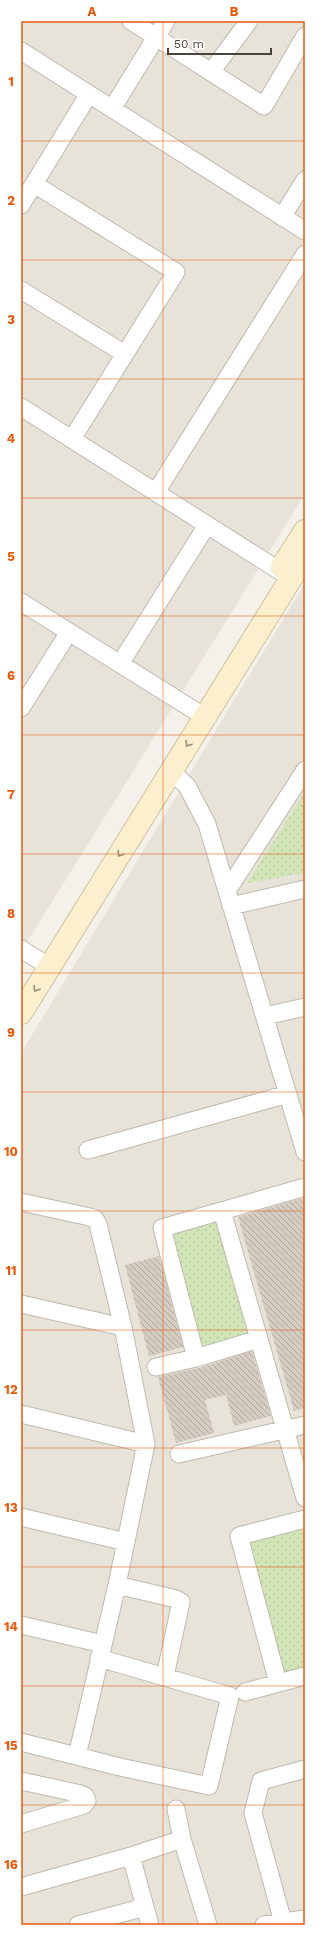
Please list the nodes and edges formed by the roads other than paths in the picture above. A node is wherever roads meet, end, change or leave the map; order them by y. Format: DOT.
graph roads {
  1 [pos="132,21"];
  2 [pos="166,21"];
  3 [pos="249,21"];
  4 [pos="305,36"];
  5 [pos="156,37"];
  6 [pos="21,51"];
  7 [pos="211,72"];
  8 [pos="89,94"];
  9 [pos="112,109"];
  10 [pos="305,180"];
  11 [pos="34,184"];
  12 [pos="21,205"];
  13 [pos="282,217"];
  14 [pos="305,231"];
  15 [pos="305,254"];
  16 [pos="21,290"];
  17 [pos="125,354"];
  18 [pos="21,407"];
  19 [pos="72,439"];
  20 [pos="156,492"];
  21 [pos="207,525"];
  22 [pos="305,531"];
  23 [pos="305,556"];
  24 [pos="285,575"];
  25 [pos="21,602"];
  26 [pos="69,632"];
  27 [pos="120,664"];
  28 [pos="21,708"];
  29 [pos="199,713"];
  30 [pos="305,770"];
  31 [pos="171,771"];
  32 [pos="305,889"];
  33 [pos="229,898"];
  34 [pos="36,958"];
  35 [pos="21,986"];
  36 [pos="305,1007"];
  37 [pos="21,1013"];
  38 [pos="264,1016"];
  39 [pos="288,1094"];
  40 [pos="88,1150"];
  41 [pos="305,1152"];
  42 [pos="305,1187"];
  43 [pos="21,1202"];
  44 [pos="222,1211"];
  45 [pos="21,1304"];
  46 [pos="123,1327"];
  47 [pos="259,1339"];
  48 [pos="196,1358"];
  49 [pos="156,1367"];
  50 [pos="21,1414"];
  51 [pos="305,1425"];
  52 [pos="286,1430"];
  53 [pos="146,1444"];
  54 [pos="180,1454"];
  55 [pos="305,1498"];
  56 [pos="21,1517"];
  57 [pos="305,1519"];
  58 [pos="126,1542"];
  59 [pos="117,1585"];
  60 [pos="21,1625"];
  61 [pos="101,1651"];
  62 [pos="165,1676"];
  63 [pos="305,1676"];
  64 [pos="278,1683"];
  65 [pos="245,1692"];
  66 [pos="21,1742"];
  67 [pos="77,1756"];
  68 [pos="305,1769"];
  69 [pos="21,1781"];
  70 [pos="176,1810"];
  71 [pos="21,1824"];
  72 [pos="182,1839"];
  73 [pos="131,1856"];
  74 [pos="21,1887"];
  75 [pos="145,1907"];
  76 [pos="305,1918"];
  77 [pos="283,1922"];
  78 [pos="78,1925"];
  79 [pos="150,1925"];
  80 [pos="208,1925"];
  81 [pos="264,1925"];
  1 -- 5 [label="street"];
  2 -- 5 [label="street"];
  3 -- 7 [label="street"];
  4 -- 7 [label="street"];
  5 -- 7 [label="street"];
  5 -- 9 [label="street"];
  6 -- 8 [label="street"];
  8 -- 9 [label="street"];
  8 -- 11 [label="street"];
  9 -- 13 [label="street"];
  10 -- 13 [label="street"];
  11 -- 12 [label="street"];
  11 -- 17 [label="street"];
  13 -- 14 [label="street"];
  15 -- 20 [label="street"];
  16 -- 17 [label="street"];
  17 -- 19 [label="street"];
  18 -- 19 [label="street"];
  19 -- 20 [label="street"];
  20 -- 21 [label="street"];
  21 -- 24 [label="street"];
  21 -- 27 [label="street"];
  22 -- 24 [label="street"];
  23 -- 24 [label="street"];
  24 -- 29 [label="street"];
  25 -- 26 [label="street"];
  26 -- 27 [label="street"];
  26 -- 28 [label="street"];
  27 -- 29 [label="street"];
  29 -- 31 [label="street, one-way"];
  29 -- 34 [label="street"];
  30 -- 33 [label="street"];
  31 -- 33 [label="street"];
  31 -- 34 [label="street, one-way"];
  32 -- 33 [label="street"];
  33 -- 38 [label="street"];
  34 -- 35 [label="street"];
  34 -- 37 [label="street, one-way"];
  36 -- 38 [label="street"];
  38 -- 39 [label="street"];
  39 -- 40 [label="street"];
  39 -- 41 [label="street"];
  42 -- 44 [label="street"];
  43 -- 46 [label="street"];
  44 -- 47 [label="street"];
  44 -- 48 [label="street"];
  45 -- 46 [label="street"];
  46 -- 53 [label="street"];
  47 -- 48 [label="street"];
  47 -- 52 [label="street"];
  48 -- 49 [label="street"];
  50 -- 53 [label="street"];
  51 -- 52 [label="street"];
  52 -- 54 [label="street"];
  52 -- 55 [label="street"];
  53 -- 58 [label="street"];
  56 -- 58 [label="street"];
  57 -- 64 [label="street"];
  58 -- 59 [label="street"];
  59 -- 61 [label="street"];
  59 -- 62 [label="street"];
  60 -- 61 [label="street"];
  61 -- 62 [label="street"];
  61 -- 67 [label="street"];
  62 -- 67 [label="street"];
  63 -- 64 [label="street"];
  64 -- 65 [label="street"];
  66 -- 67 [label="street"];
  68 -- 77 [label="street"];
  69 -- 71 [label="street"];
  70 -- 72 [label="street"];
  72 -- 73 [label="street"];
  72 -- 80 [label="street"];
  73 -- 74 [label="street"];
  73 -- 75 [label="street"];
  75 -- 78 [label="street"];
  75 -- 79 [label="street"];
  76 -- 77 [label="street"];
  77 -- 81 [label="street"];
}
